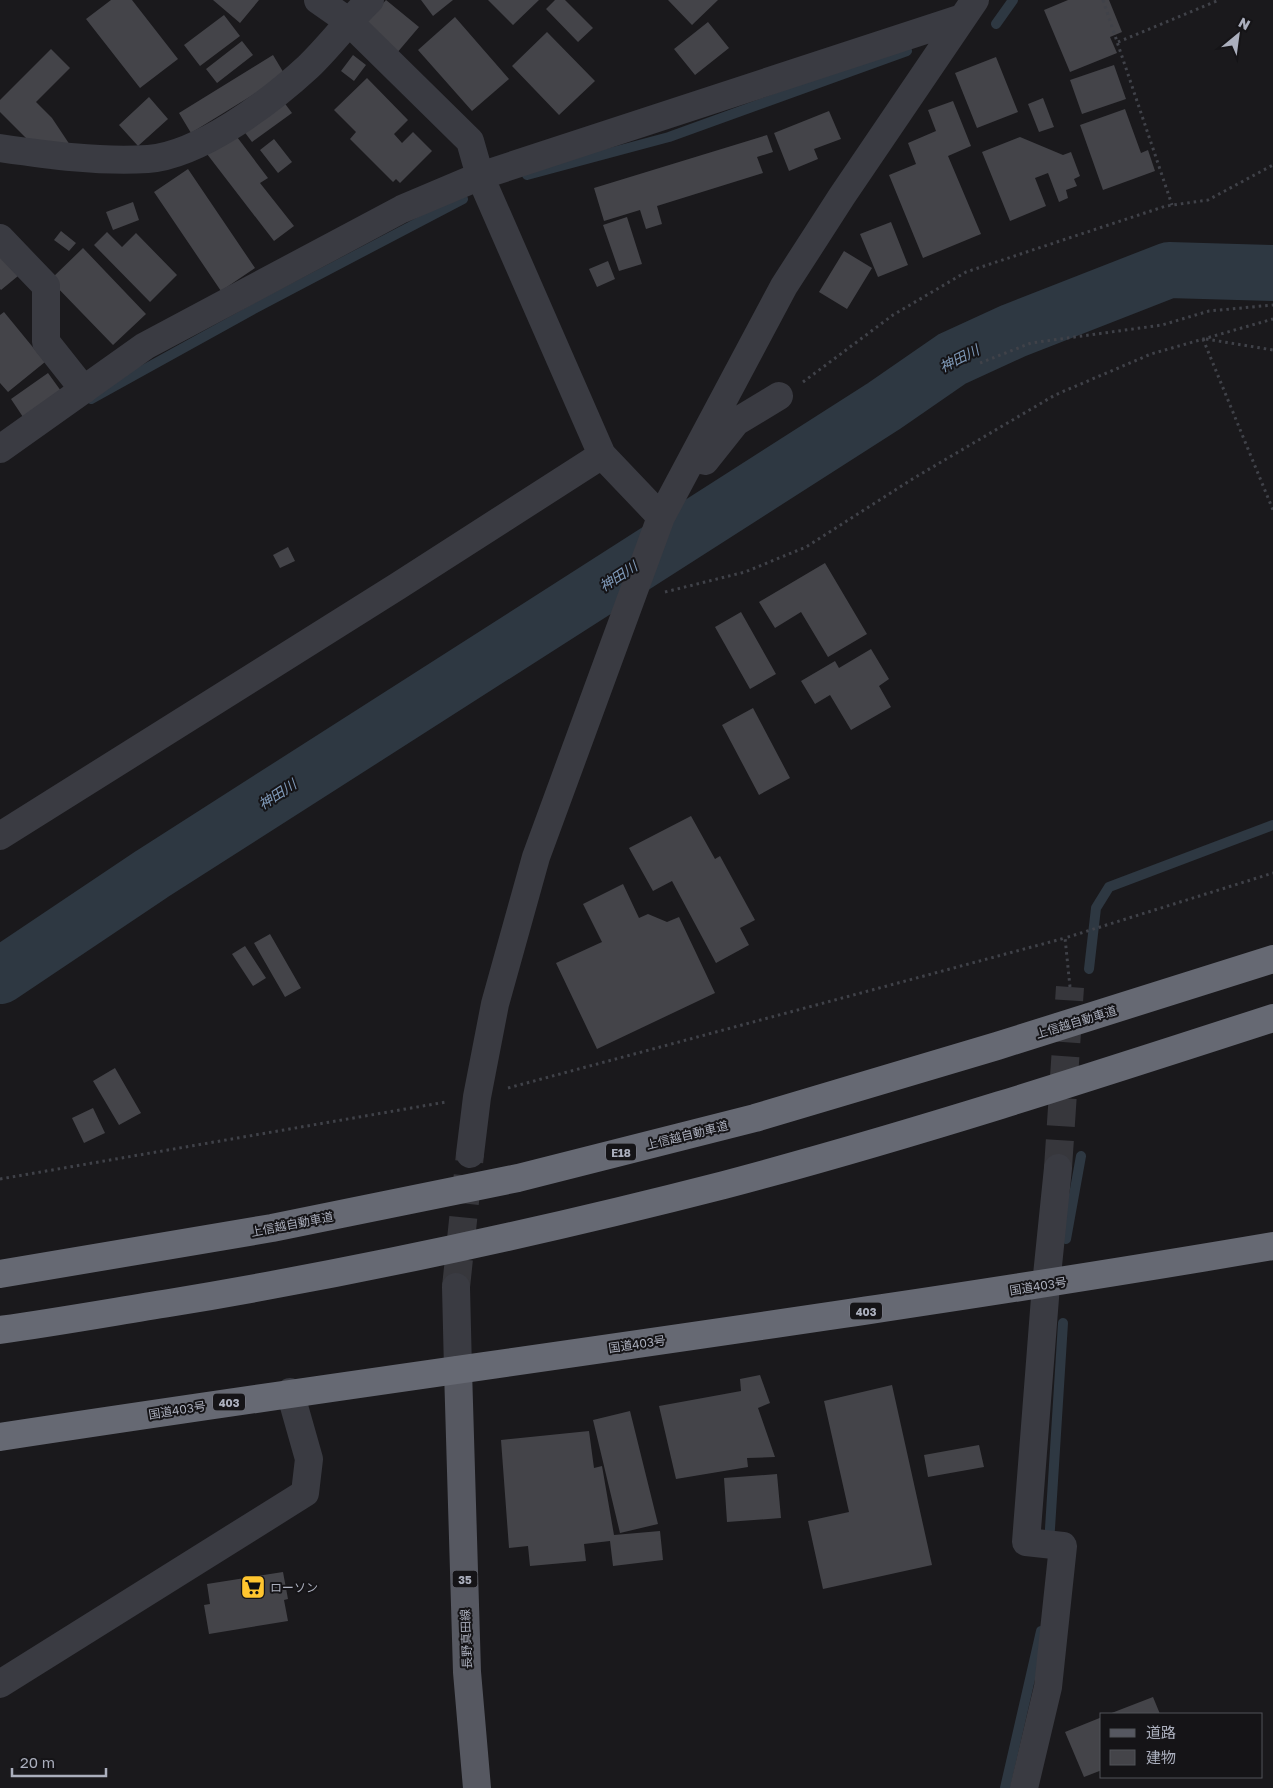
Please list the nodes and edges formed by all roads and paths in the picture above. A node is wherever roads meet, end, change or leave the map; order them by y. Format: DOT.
graph roads {
  1 [pos="318,0"];
  2 [pos="370,0"];
  3 [pos="1103,0"];
  4 [pos="1219,0"];
  5 [pos="969,9"];
  6 [pos="348,21"];
  7 [pos="1118,42"];
  8 [pos="0,148"];
  9 [pos="1273,165"];
  10 [pos="480,176"];
  11 [pos="1172,205"];
  12 [pos="0,238"];
  13 [pos="1273,305"];
  14 [pos="1273,319"];
  15 [pos="1203,339"];
  16 [pos="1273,350"];
  17 [pos="980,363"];
  18 [pos="84,390"];
  19 [pos="779,396"];
  20 [pos="0,449"];
  21 [pos="602,455"];
  22 [pos="1273,510"];
  23 [pos="661,517"];
  24 [pos="633,591"];
  25 [pos="0,836"];
  26 [pos="1273,873"];
  27 [pos="1065,938"];
  28 [pos="1273,957"];
  29 [pos="1070,987"];
  30 [pos="1273,1018"];
  31 [pos="1273,1036"];
  32 [pos="477,1097"];
  33 [pos="470,1154"];
  34 [pos="1058,1168"];
  35 [pos="0,1179"];
  36 [pos="725,1184"];
  37 [pos="1273,1246"];
  38 [pos="0,1274"];
  39 [pos="1046,1285"];
  40 [pos="456,1286"];
  41 [pos="0,1330"];
  42 [pos="458,1370"];
  43 [pos="290,1392"];
  44 [pos="0,1437"];
  45 [pos="0,1684"];
  46 [pos="476,1788"];
  47 [pos="1024,1788"];
  1 -- 6 [label="street"];
  2 -- 6 [label="street"];
  3 -- 7 [label="path"];
  4 -- 7 [label="path"];
  5 -- 10 [label="street"];
  5 -- 23 [label="street"];
  6 -- 8 [label="street"];
  6 -- 10 [label="street"];
  7 -- 11 [label="path"];
  9 -- 11 [label="path"];
  10 -- 18 [label="street"];
  10 -- 21 [label="street"];
  11 -- 19 [label="path"];
  12 -- 18 [label="street"];
  13 -- 17 [label="path"];
  14 -- 15 [label="path"];
  15 -- 16 [label="path"];
  15 -- 22 [label="path"];
  15 -- 24 [label="path"];
  18 -- 20 [label="street"];
  19 -- 23 [label="street"];
  21 -- 23 [label="street"];
  21 -- 25 [label="street"];
  23 -- 24 [label="street"];
  24 -- 32 [label="street"];
  26 -- 27 [label="path"];
  27 -- 29 [label="path"];
  27 -- 32 [label="path"];
  28 -- 38 [label="highway, 上信越自動車道 / E18"];
  30 -- 36 [label="highway"];
  31 -- 36 [label="highway"];
  32 -- 33 [label="street"];
  32 -- 35 [label="path"];
  34 -- 39 [label="street"];
  36 -- 41 [label="highway"];
  37 -- 39 [label="highway, 国道403号 / 403"];
  39 -- 42 [label="highway, 国道403号 / 403"];
  39 -- 47 [label="street"];
  40 -- 42 [label="street"];
  42 -- 43 [label="highway, 国道403号 / 403"];
  42 -- 46 [label="main road, 長野真田線 / 35"];
  43 -- 44 [label="highway, 国道403号 / 403"];
  43 -- 45 [label="street"];
}
